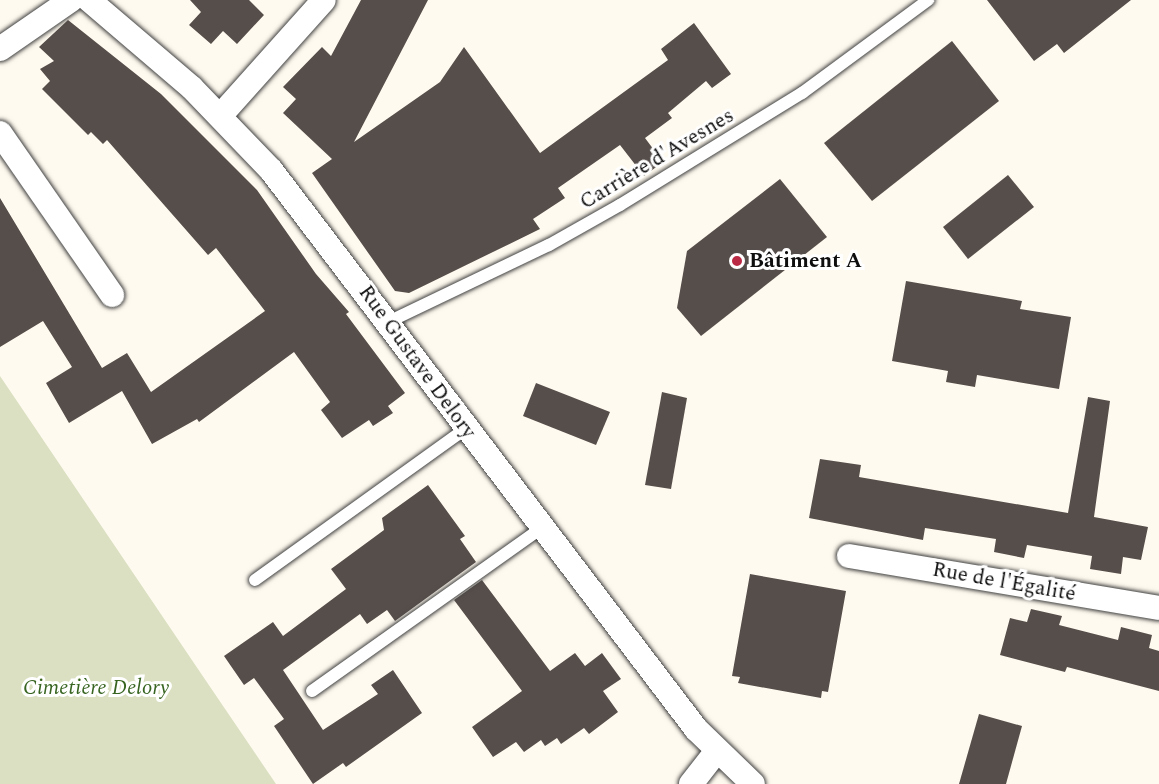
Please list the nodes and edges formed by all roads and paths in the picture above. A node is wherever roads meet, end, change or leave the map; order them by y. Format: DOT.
graph roads {
  1 [pos="71,0"];
  2 [pos="89,0"];
  3 [pos="324,0"];
  4 [pos="928,0"];
  5 [pos="0,49"];
  6 [pos="221,115"];
  7 [pos="0,133"];
  8 [pos="112,296"];
  9 [pos="388,322"];
  10 [pos="465,429"];
  11 [pos="540,529"];
  12 [pos="849,556"];
  13 [pos="255,580"];
  14 [pos="1159,608"];
  15 [pos="312,690"];
  16 [pos="716,752"];
  17 [pos="691,784"];
  18 [pos="753,784"];
  1 -- 5 [label="street"];
  2 -- 6 [label="street, Rue Gustave Delory"];
  3 -- 6 [label="street"];
  4 -- 9 [label="lane, Carrière d'Avesnes"];
  6 -- 9 [label="street, Rue Gustave Delory"];
  7 -- 8 [label="street"];
  9 -- 10 [label="street, Rue Gustave Delory"];
  10 -- 11 [label="street, Rue Gustave Delory"];
  10 -- 13 [label="lane"];
  11 -- 15 [label="lane"];
  11 -- 16 [label="street, Rue Gustave Delory"];
  12 -- 14 [label="street, Rue de l'Égalité"];
  16 -- 17 [label="street"];
  16 -- 18 [label="street, Rue Gustave Delory"];
}
